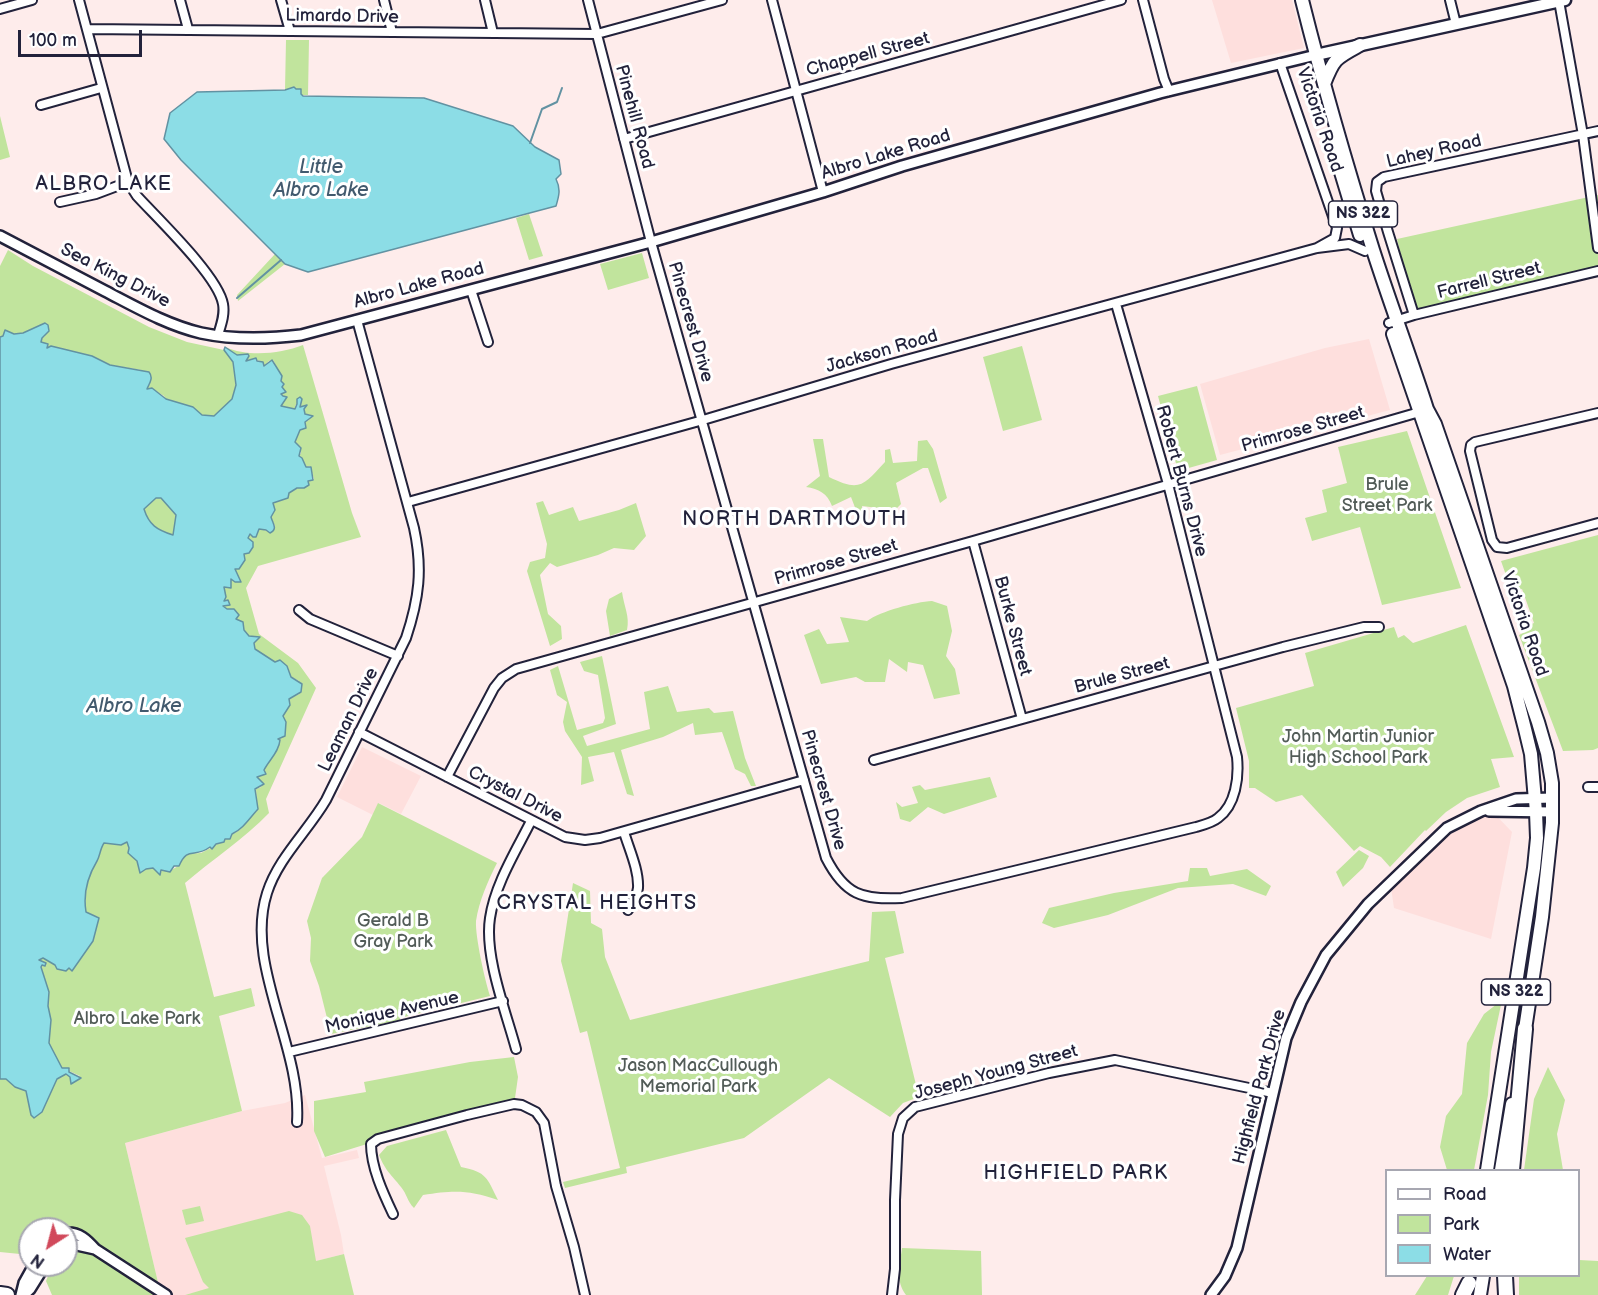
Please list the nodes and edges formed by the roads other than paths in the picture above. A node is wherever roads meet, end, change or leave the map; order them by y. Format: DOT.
graph roads {
  1 [pos="32,0"];
  2 [pos="78,0"];
  3 [pos="180,0"];
  4 [pos="281,0"];
  5 [pos="384,0"];
  6 [pos="485,0"];
  7 [pos="588,0"];
  8 [pos="722,0"];
  9 [pos="772,0"];
  10 [pos="1121,0"];
  11 [pos="1143,0"];
  12 [pos="1302,0"];
  13 [pos="1450,0"];
  14 [pos="1562,1"];
  15 [pos="0,9"];
  16 [pos="1456,24"];
  17 [pos="87,29"];
  18 [pos="188,29"];
  19 [pos="290,31"];
  20 [pos="392,32"];
  21 [pos="493,33"];
  22 [pos="597,34"];
  23 [pos="1360,45"];
  24 [pos="1316,55"];
  25 [pos="1280,63"];
  26 [pos="1324,84"];
  27 [pos="101,88"];
  28 [pos="795,90"];
  29 [pos="1169,91"];
  30 [pos="41,105"];
  31 [pos="1329,108"];
  32 [pos="1598,131"];
  33 [pos="1583,135"];
  34 [pos="624,140"];
  35 [pos="128,183"];
  36 [pos="823,192"];
  37 [pos="60,202"];
  38 [pos="0,236"];
  39 [pos="651,242"];
  40 [pos="1317,248"];
  41 [pos="1598,248"];
  42 [pos="1365,251"];
  43 [pos="1598,271"];
  44 [pos="471,290"];
  45 [pos="1116,304"];
  46 [pos="1414,315"];
  47 [pos="357,320"];
  48 [pos="1393,322"];
  49 [pos="218,335"];
  50 [pos="488,342"];
  51 [pos="1423,411"];
  52 [pos="1598,412"];
  53 [pos="703,420"];
  54 [pos="1168,484"];
  55 [pos="408,502"];
  56 [pos="1598,523"];
  57 [pos="973,541"];
  58 [pos="754,602"];
  59 [pos="299,610"];
  60 [pos="1379,627"];
  61 [pos="398,656"];
  62 [pos="1215,667"];
  63 [pos="1022,719"];
  64 [pos="359,732"];
  65 [pos="874,760"];
  66 [pos="447,777"];
  67 [pos="804,780"];
  68 [pos="1588,787"];
  69 [pos="1598,787"];
  70 [pos="1535,798"];
  71 [pos="1553,798"];
  72 [pos="1481,811"];
  73 [pos="1536,812"];
  74 [pos="1552,812"];
  75 [pos="531,821"];
  76 [pos="624,832"];
  77 [pos="628,910"];
  78 [pos="503,1002"];
  79 [pos="1525,1029"];
  80 [pos="516,1049"];
  81 [pos="289,1052"];
  82 [pos="1273,1093"];
  83 [pos="297,1122"];
  84 [pos="1488,1169"];
  85 [pos="1501,1169"];
  86 [pos="1512,1169"];
  87 [pos="393,1214"];
  88 [pos="78,1236"];
  89 [pos="78,1245"];
  90 [pos="95,1249"];
  91 [pos="27,1277"];
  92 [pos="38,1277"];
  93 [pos="1484,1277"];
  94 [pos="1505,1277"];
  95 [pos="0,1294"];
  96 [pos="7,1295"];
  97 [pos="22,1295"];
  98 [pos="166,1295"];
  99 [pos="585,1295"];
  100 [pos="892,1295"];
  101 [pos="1211,1295"];
  102 [pos="1480,1295"];
  103 [pos="1506,1295"];
  1 -- 15 [label="street"];
  2 -- 17 [label="street"];
  3 -- 18 [label="street"];
  4 -- 19 [label="street"];
  5 -- 20 [label="street"];
  6 -- 21 [label="street"];
  7 -- 22 [label="street, Pinehill Road"];
  8 -- 22 [label="street, Limardo Drive"];
  9 -- 28 [label="street"];
  10 -- 28 [label="street, Chappell Street"];
  11 -- 29 [label="street"];
  12 -- 24 [label="main road, Victoria Road / NS 322"];
  13 -- 16 [label="street"];
  14 -- 16 [label="main road, Albro Lake Road"];
  14 -- 33 [label="street"];
  16 -- 23 [label="main road, Albro Lake Road"];
  17 -- 18 [label="street, Limardo Drive"];
  17 -- 27 [label="street"];
  18 -- 19 [label="street, Limardo Drive"];
  19 -- 20 [label="street, Limardo Drive"];
  20 -- 21 [label="street, Limardo Drive"];
  21 -- 22 [label="street, Limardo Drive"];
  22 -- 34 [label="street, Pinehill Road"];
  23 -- 24 [label="main road, Albro Lake Road"];
  23 -- 26 [label="main road"];
  24 -- 25 [label="street, Albro Lake Road"];
  24 -- 26 [label="main road, Victoria Road / NS 322"];
  25 -- 29 [label="street, Albro Lake Road"];
  25 -- 40 [label="street, Victoria Road"];
  26 -- 31 [label="main road, Victoria Road / NS 322"];
  27 -- 30 [label="street"];
  27 -- 35 [label="street"];
  28 -- 34 [label="street, Chappell Street"];
  28 -- 36 [label="street"];
  29 -- 36 [label="street, Albro Lake Road"];
  31 -- 42 [label="main road, Victoria Road / NS 322"];
  31 -- 48 [label="main road, Victoria Road / NS 322"];
  32 -- 33 [label="street, Lahey Road"];
  33 -- 41 [label="street"];
  33 -- 46 [label="street, Lahey Road"];
  34 -- 39 [label="street, Pinehill Road"];
  35 -- 37 [label="street"];
  35 -- 49 [label="street"];
  36 -- 39 [label="street, Albro Lake Road"];
  38 -- 49 [label="street, Sea King Drive"];
  39 -- 44 [label="street, Albro Lake Road"];
  39 -- 53 [label="street, Pinecrest Drive"];
  40 -- 42 [label="street, Jackson Road"];
  40 -- 45 [label="street, Jackson Road"];
  42 -- 48 [label="main road, Victoria Road / NS 322"];
  43 -- 46 [label="street, Farrell Street"];
  44 -- 47 [label="street, Albro Lake Road"];
  44 -- 50 [label="street"];
  45 -- 53 [label="street, Jackson Road"];
  45 -- 54 [label="street, Robert Burns Drive"];
  46 -- 48 [label="street, Farrell Street"];
  47 -- 49 [label="street, Albro Lake Road"];
  47 -- 55 [label="street, Leaman Drive"];
  48 -- 51 [label="main road, Victoria Road / NS 322"];
  51 -- 54 [label="street, Primrose Street"];
  51 -- 70 [label="main road, Victoria Road / NS 322"];
  51 -- 71 [label="main road, Victoria Road / NS 322"];
  52 -- 56 [label="street"];
  53 -- 55 [label="street, Jackson Road"];
  53 -- 58 [label="street, Pinecrest Drive"];
  54 -- 57 [label="street, Primrose Street"];
  54 -- 62 [label="street, Robert Burns Drive"];
  55 -- 61 [label="street, Leaman Drive"];
  57 -- 58 [label="street, Primrose Street"];
  57 -- 63 [label="street, Burke Street"];
  58 -- 66 [label="street, Primrose Street"];
  58 -- 67 [label="street, Pinecrest Drive"];
  59 -- 61 [label="street"];
  60 -- 62 [label="street, Brule Street"];
  61 -- 64 [label="street, Leaman Drive"];
  62 -- 63 [label="street, Brule Street"];
  62 -- 67 [label="street, Pinecrest Drive"];
  63 -- 65 [label="street, Brule Street"];
  64 -- 66 [label="street, Crystal Drive"];
  64 -- 81 [label="street, Leaman Drive"];
  66 -- 75 [label="street, Crystal Drive"];
  67 -- 76 [label="street, Crystal Drive"];
  68 -- 69 [label="street"];
  70 -- 71 [label="street, Highfield Park Drive"];
  70 -- 72 [label="street, Highfield Park Drive"];
  70 -- 73 [label="main road, Victoria Road / NS 322"];
  71 -- 74 [label="main road, Victoria Road / NS 322"];
  72 -- 73 [label="street, Highfield Park Drive"];
  72 -- 82 [label="street, Highfield Park Drive"];
  73 -- 74 [label="street, Highfield Park Drive"];
  73 -- 84 [label="main road, Victoria Road / NS 322"];
  74 -- 79 [label="main road, Victoria Road / NS 322"];
  75 -- 76 [label="street, Crystal Drive"];
  75 -- 78 [label="street"];
  76 -- 77 [label="street"];
  78 -- 80 [label="street"];
  78 -- 81 [label="street, Monique Avenue"];
  79 -- 85 [label="main road, Victoria Road / NS 322"];
  79 -- 86 [label="highway"];
  81 -- 83 [label="street, Leaman Drive"];
  82 -- 100 [label="street, Joseph Young Street"];
  82 -- 101 [label="street, Highfield Park Drive"];
  87 -- 99 [label="street"];
  88 -- 90 [label="street"];
  89 -- 90 [label="street"];
  90 -- 98 [label="street"];
  91 -- 97 [label="street"];
  92 -- 97 [label="street"];
  93 -- 102 [label="main road"];
  94 -- 103 [label="highway"];
  95 -- 96 [label="highway"];
}
